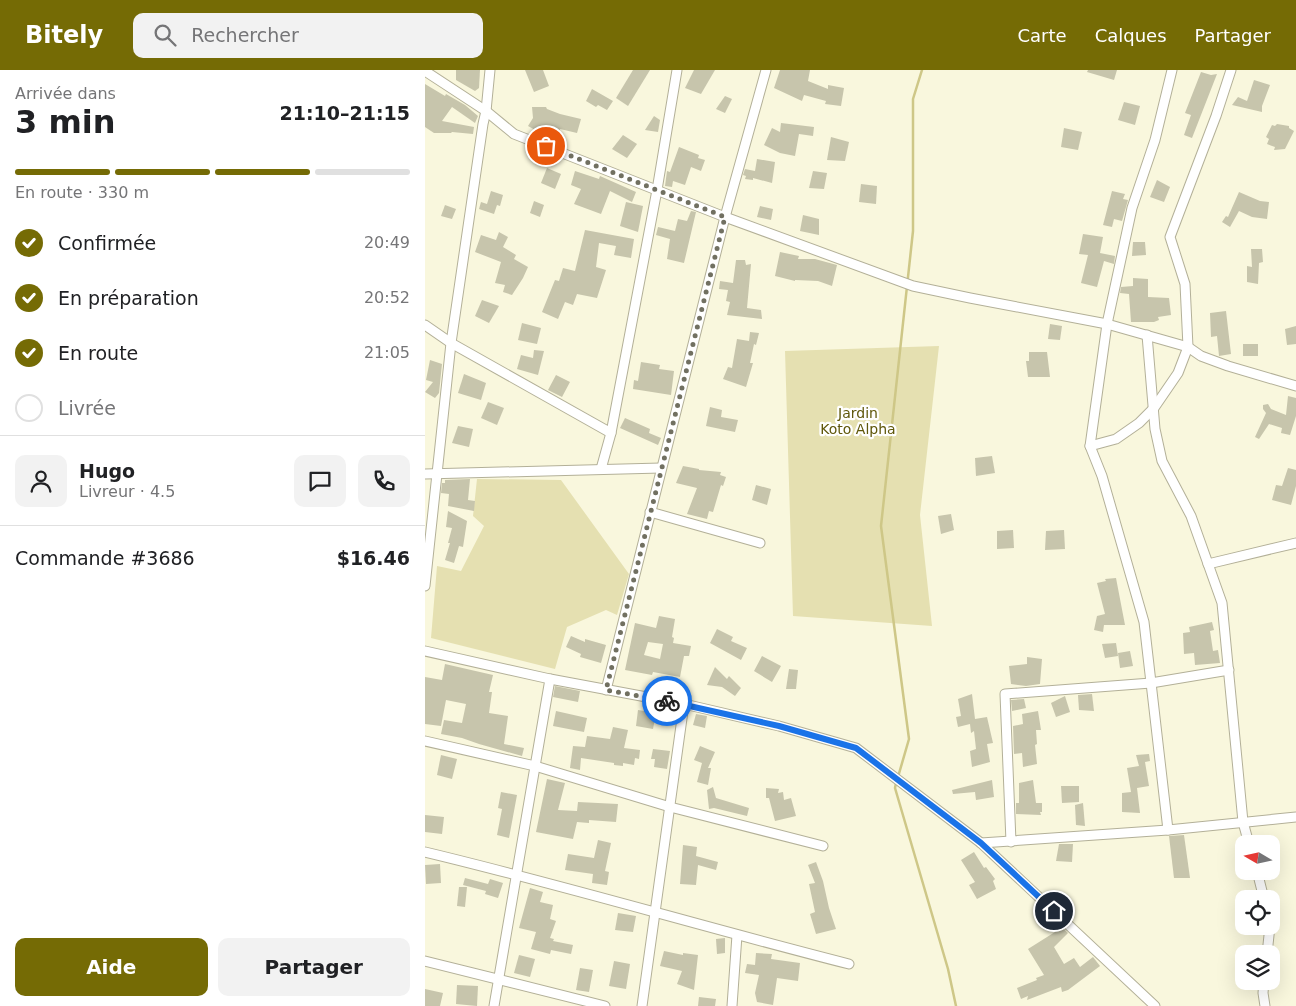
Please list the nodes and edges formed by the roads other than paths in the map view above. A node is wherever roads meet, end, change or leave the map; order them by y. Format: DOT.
graph roads {
  1 [pos="425,70"];
  2 [pos="490,70"];
  3 [pos="677,70"];
  4 [pos="766,70"];
  5 [pos="1172,70"];
  6 [pos="1231,70"];
  7 [pos="486,111"];
  8 [pos="657,190"];
  9 [pos="725,217"];
  10 [pos="1107,324"];
  11 [pos="425,326"];
  12 [pos="1147,335"];
  13 [pos="451,343"];
  14 [pos="1188,347"];
  15 [pos="1296,386"];
  16 [pos="1154,408"];
  17 [pos="611,433"];
  18 [pos="1090,446"];
  19 [pos="661,468"];
  20 [pos="601,469"];
  21 [pos="438,472"];
  22 [pos="425,474"];
  23 [pos="650,512"];
  24 [pos="760,543"];
  25 [pos="1296,543"];
  26 [pos="1208,564"];
  27 [pos="425,586"];
  28 [pos="425,650"];
  29 [pos="1229,670"];
  30 [pos="550,679"];
  31 [pos="1151,683"];
  32 [pos="606,690"];
  33 [pos="685,704"];
  34 [pos="425,741"];
  35 [pos="535,766"];
  36 [pos="670,807"];
  37 [pos="1296,816"];
  38 [pos="1243,822"];
  39 [pos="1168,830"];
  40 [pos="1247,835"];
  41 [pos="1011,842"];
  42 [pos="981,843"];
  43 [pos="823,846"];
  44 [pos="425,852"];
  45 [pos="517,874"];
  46 [pos="655,912"];
  47 [pos="737,935"];
  48 [pos="425,961"];
  49 [pos="849,964"];
  50 [pos="499,980"];
  51 [pos="1263,990"];
  52 [pos="494,1006"];
  53 [pos="605,1006"];
  54 [pos="642,1006"];
  55 [pos="732,1006"];
  56 [pos="1155,1006"];
  57 [pos="1265,1006"];
  1 -- 7 [label="street"];
  2 -- 7 [label="street"];
  3 -- 8 [label="street"];
  4 -- 9 [label="street"];
  5 -- 10 [label="street"];
  6 -- 14 [label="street"];
  7 -- 8 [label="street"];
  7 -- 13 [label="street"];
  8 -- 9 [label="street"];
  8 -- 17 [label="street"];
  9 -- 10 [label="street"];
  9 -- 19 [label="street"];
  10 -- 12 [label="street"];
  10 -- 18 [label="street"];
  11 -- 13 [label="street"];
  12 -- 14 [label="street"];
  12 -- 16 [label="street"];
  13 -- 17 [label="street"];
  13 -- 21 [label="street"];
  14 -- 15 [label="street"];
  14 -- 16 [label="street"];
  16 -- 18 [label="street"];
  16 -- 26 [label="street"];
  17 -- 20 [label="street"];
  18 -- 31 [label="street"];
  19 -- 20 [label="street"];
  19 -- 23 [label="street"];
  20 -- 21 [label="street"];
  21 -- 22 [label="street"];
  21 -- 27 [label="street"];
  23 -- 24 [label="street"];
  23 -- 32 [label="street"];
  25 -- 26 [label="street"];
  26 -- 29 [label="street"];
  28 -- 30 [label="street"];
  29 -- 31 [label="street"];
  29 -- 38 [label="street"];
  30 -- 32 [label="street"];
  30 -- 35 [label="street"];
  31 -- 39 [label="street"];
  31 -- 41 [label="street"];
  32 -- 33 [label="street"];
  33 -- 36 [label="street"];
  33 -- 42 [label="street"];
  34 -- 35 [label="street"];
  35 -- 36 [label="street"];
  35 -- 45 [label="street"];
  36 -- 43 [label="street"];
  36 -- 46 [label="street"];
  37 -- 38 [label="street"];
  38 -- 39 [label="street"];
  38 -- 40 [label="street"];
  39 -- 41 [label="street"];
  41 -- 42 [label="street"];
  42 -- 56 [label="street"];
  44 -- 45 [label="street"];
  45 -- 46 [label="street"];
  45 -- 50 [label="street"];
  46 -- 47 [label="street"];
  46 -- 54 [label="street"];
  47 -- 49 [label="street"];
  47 -- 55 [label="street"];
  48 -- 50 [label="street"];
  50 -- 52 [label="street"];
  50 -- 53 [label="street"];
  51 -- 57 [label="street"];
}
